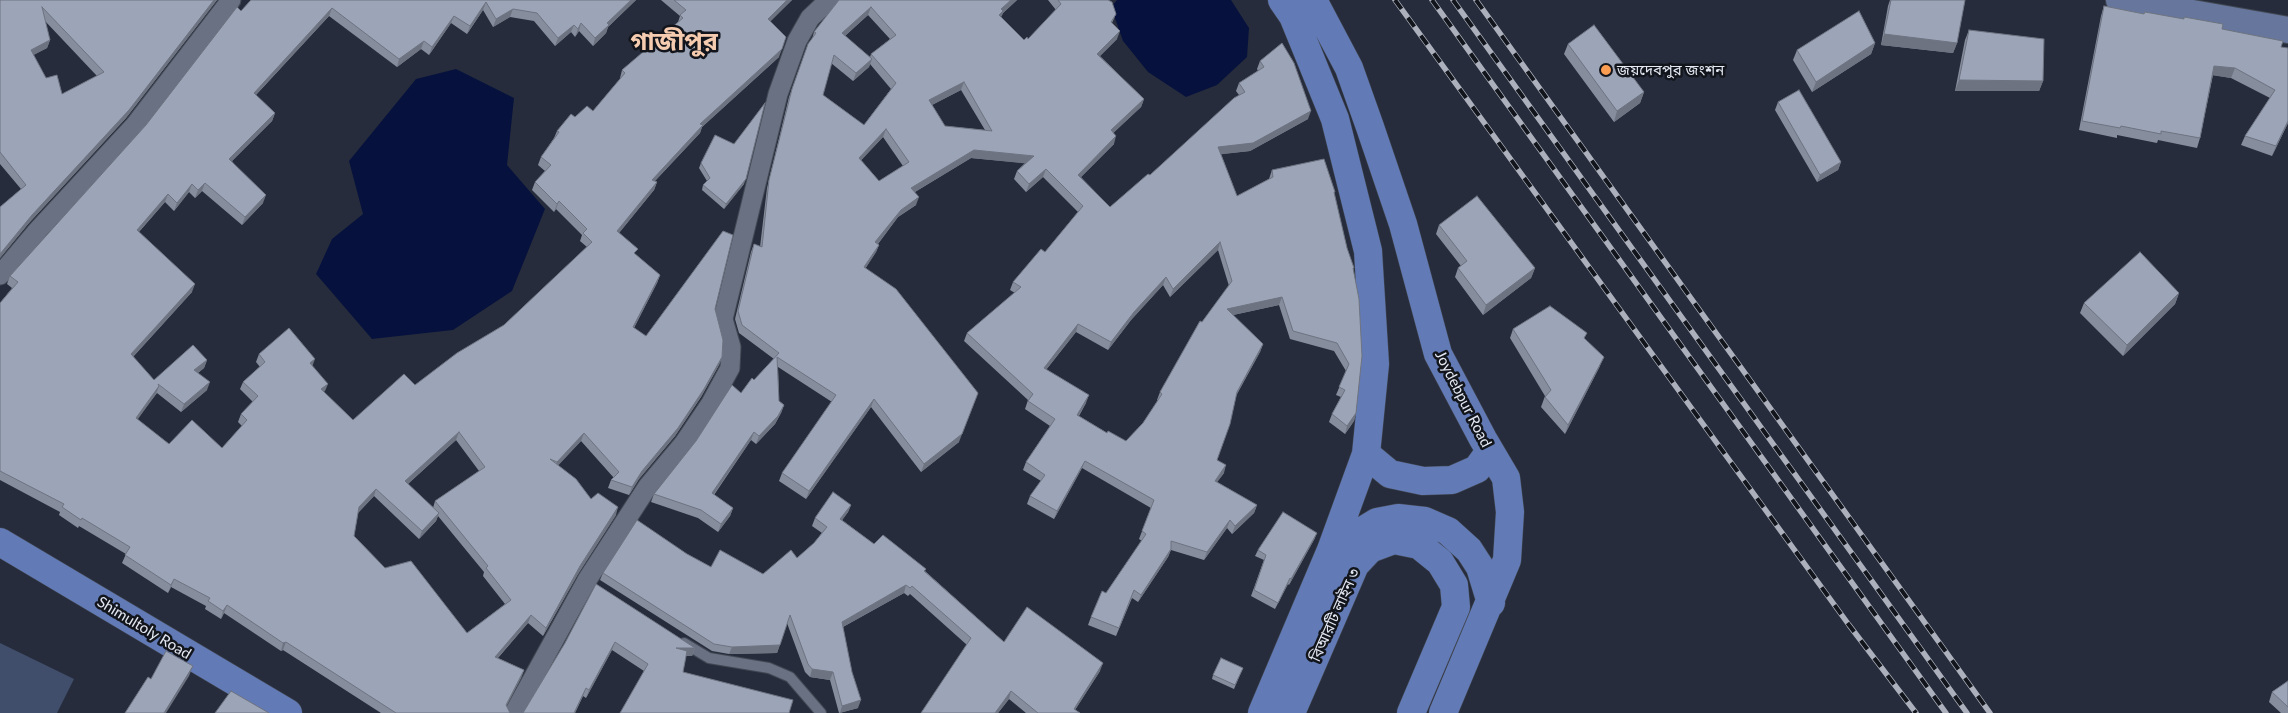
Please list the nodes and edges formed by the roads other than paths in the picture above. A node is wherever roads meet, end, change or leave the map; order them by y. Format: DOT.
graph roads {
  1 [pos="232,0"];
  2 [pos="830,0"];
  3 [pos="1282,0"];
  4 [pos="1313,0"];
  5 [pos="2119,0"];
  6 [pos="2288,30"];
  7 [pos="0,275"];
  8 [pos="1490,451"];
  9 [pos="1366,454"];
  10 [pos="0,542"];
  11 [pos="1331,550"];
  12 [pos="1491,603"];
  13 [pos="674,637"];
  14 [pos="288,713"];
  15 [pos="514,713"];
  16 [pos="821,713"];
  17 [pos="1262,713"];
  18 [pos="1292,713"];
  19 [pos="1411,713"];
  20 [pos="1443,713"];
  1 -- 7 [label="street"];
  2 -- 15 [label="street"];
  3 -- 9 [label="main road"];
  4 -- 8 [label="main road, Joydebpur Road"];
  5 -- 6 [label="main road"];
  8 -- 9 [label="main road"];
  8 -- 12 [label="main road, Joydebpur Road"];
  9 -- 11 [label="main road"];
  10 -- 14 [label="main road, Shimultoly Road"];
  11 -- 12 [label="main road"];
  11 -- 17 [label="main road"];
  12 -- 20 [label="main road, Joydebpur Road"];
  13 -- 16 [label="lane"];
  18 -- 19 [label="main road, বিআরটি লাইন ৩"];
}
